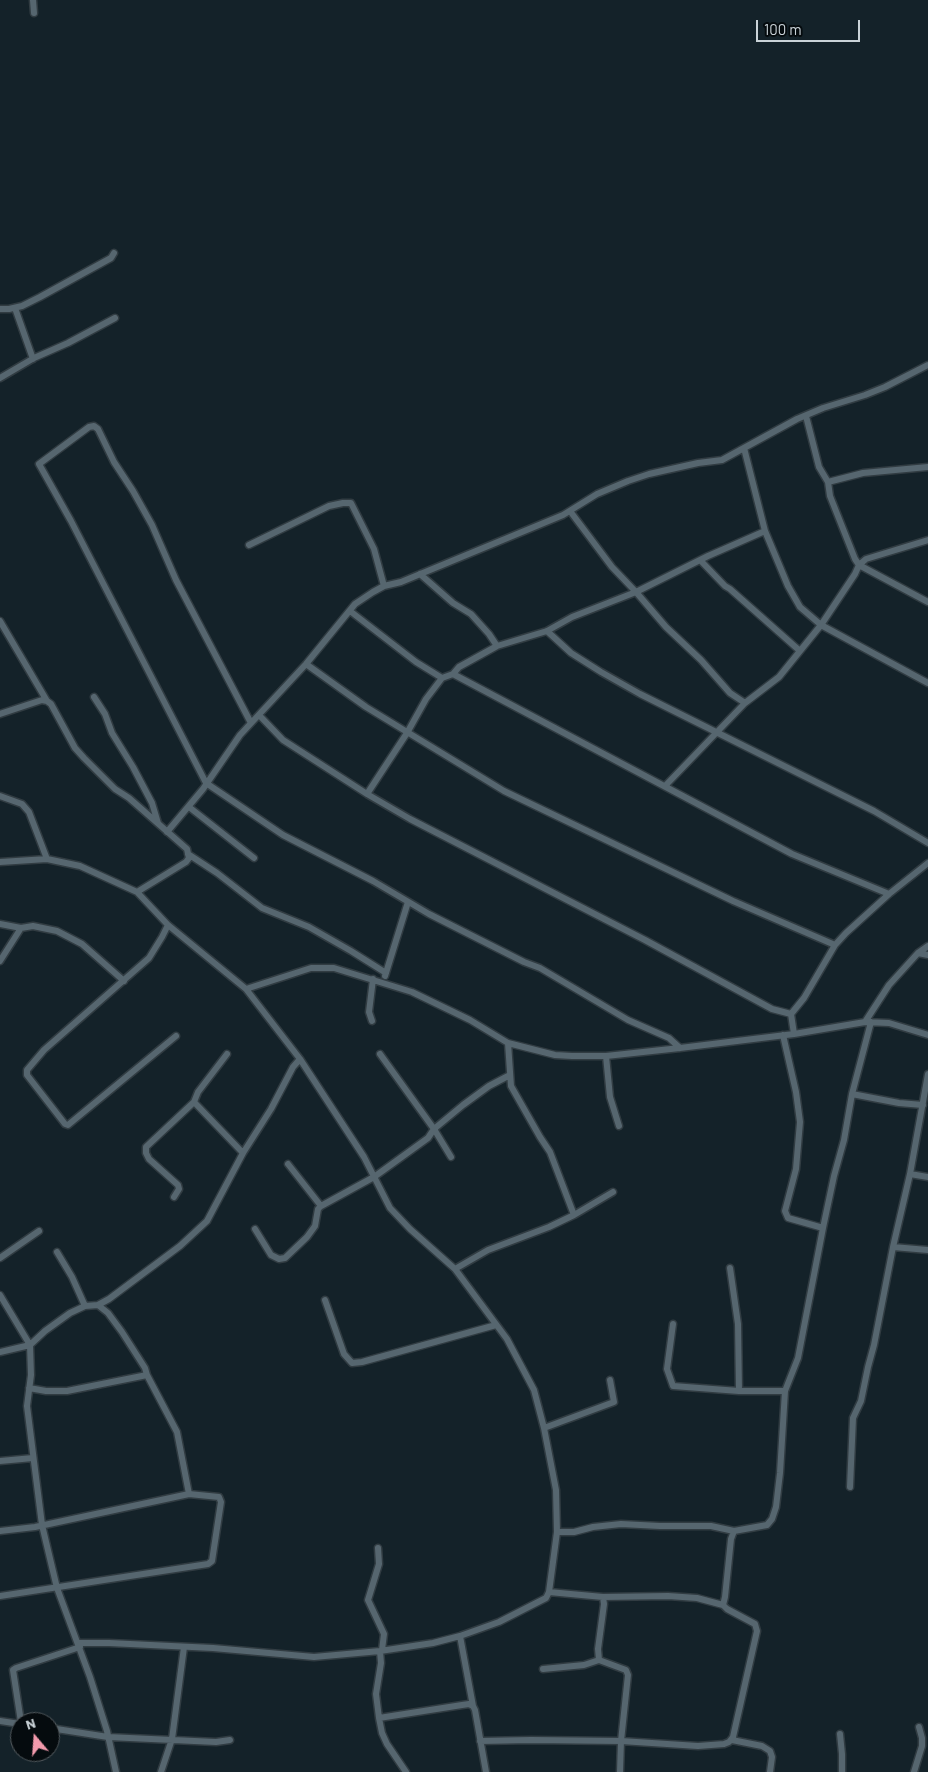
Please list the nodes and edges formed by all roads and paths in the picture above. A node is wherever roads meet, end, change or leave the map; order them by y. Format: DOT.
graph roads {
  1 [pos="33,0"];
  2 [pos="34,14"];
  3 [pos="114,253"];
  4 [pos="15,308"];
  5 [pos="0,309"];
  6 [pos="115,318"];
  7 [pos="33,359"];
  8 [pos="928,364"];
  9 [pos="0,378"];
  10 [pos="806,416"];
  11 [pos="744,448"];
  12 [pos="928,466"];
  13 [pos="828,482"];
  14 [pos="570,511"];
  15 [pos="765,531"];
  16 [pos="928,540"];
  17 [pos="249,544"];
  18 [pos="701,561"];
  19 [pos="859,565"];
  20 [pos="420,574"];
  21 [pos="384,586"];
  22 [pos="636,592"];
  23 [pos="928,602"];
  24 [pos="350,611"];
  25 [pos="0,621"];
  26 [pos="821,624"];
  27 [pos="547,631"];
  28 [pos="8,636"];
  29 [pos="0,639"];
  30 [pos="497,646"];
  31 [pos="800,651"];
  32 [pos="306,664"];
  33 [pos="453,674"];
  34 [pos="442,678"];
  35 [pos="928,683"];
  36 [pos="94,697"];
  37 [pos="47,701"];
  38 [pos="745,702"];
  39 [pos="0,714"];
  40 [pos="259,715"];
  41 [pos="251,723"];
  42 [pos="716,732"];
  43 [pos="407,733"];
  44 [pos="206,783"];
  45 [pos="665,786"];
  46 [pos="367,794"];
  47 [pos="0,796"];
  48 [pos="189,807"];
  49 [pos="158,824"];
  50 [pos="167,832"];
  51 [pos="928,843"];
  52 [pos="188,854"];
  53 [pos="254,858"];
  54 [pos="47,859"];
  55 [pos="0,862"];
  56 [pos="928,862"];
  57 [pos="137,892"];
  58 [pos="889,894"];
  59 [pos="408,902"];
  60 [pos="0,924"];
  61 [pos="168,924"];
  62 [pos="21,928"];
  63 [pos="835,945"];
  64 [pos="928,946"];
  65 [pos="918,952"];
  66 [pos="928,955"];
  67 [pos="0,961"];
  68 [pos="386,974"];
  69 [pos="373,979"];
  70 [pos="124,981"];
  71 [pos="383,982"];
  72 [pos="246,989"];
  73 [pos="791,1014"];
  74 [pos="372,1021"];
  75 [pos="868,1022"];
  76 [pos="794,1034"];
  77 [pos="783,1035"];
  78 [pos="928,1035"];
  79 [pos="176,1036"];
  80 [pos="508,1043"];
  81 [pos="680,1048"];
  82 [pos="227,1054"];
  83 [pos="380,1054"];
  84 [pos="606,1056"];
  85 [pos="300,1059"];
  86 [pos="928,1074"];
  87 [pos="510,1075"];
  88 [pos="852,1094"];
  89 [pos="194,1102"];
  90 [pos="923,1105"];
  91 [pos="619,1126"];
  92 [pos="434,1129"];
  93 [pos="243,1153"];
  94 [pos="451,1157"];
  95 [pos="288,1164"];
  96 [pos="910,1174"];
  97 [pos="374,1177"];
  98 [pos="928,1177"];
  99 [pos="613,1192"];
  100 [pos="174,1197"];
  101 [pos="321,1206"];
  102 [pos="574,1215"];
  103 [pos="823,1228"];
  104 [pos="255,1229"];
  105 [pos="39,1231"];
  106 [pos="893,1247"];
  107 [pos="928,1250"];
  108 [pos="57,1252"];
  109 [pos="0,1258"];
  110 [pos="730,1268"];
  111 [pos="454,1269"];
  112 [pos="0,1295"];
  113 [pos="325,1300"];
  114 [pos="98,1305"];
  115 [pos="86,1306"];
  116 [pos="673,1324"];
  117 [pos="496,1325"];
  118 [pos="30,1345"];
  119 [pos="0,1352"];
  120 [pos="147,1375"];
  121 [pos="610,1380"];
  122 [pos="30,1388"];
  123 [pos="739,1391"];
  124 [pos="785,1391"];
  125 [pos="544,1428"];
  126 [pos="34,1458"];
  127 [pos="0,1461"];
  128 [pos="850,1487"];
  129 [pos="189,1494"];
  130 [pos="42,1525"];
  131 [pos="0,1531"];
  132 [pos="734,1531"];
  133 [pos="557,1532"];
  134 [pos="378,1548"];
  135 [pos="57,1588"];
  136 [pos="549,1592"];
  137 [pos="0,1596"];
  138 [pos="603,1597"];
  139 [pos="723,1605"];
  140 [pos="460,1636"];
  141 [pos="79,1645"];
  142 [pos="184,1647"];
  143 [pos="381,1650"];
  144 [pos="599,1660"];
  145 [pos="543,1669"];
  146 [pos="472,1706"];
  147 [pos="19,1712"];
  148 [pos="379,1718"];
  149 [pos="919,1728"];
  150 [pos="60,1730"];
  151 [pos="840,1734"];
  152 [pos="108,1737"];
  153 [pos="172,1739"];
  154 [pos="230,1740"];
  155 [pos="732,1740"];
  156 [pos="480,1741"];
  157 [pos="620,1741"];
  158 [pos="116,1772"];
  159 [pos="162,1772"];
  160 [pos="406,1772"];
  161 [pos="486,1772"];
  162 [pos="620,1772"];
  163 [pos="770,1772"];
  164 [pos="842,1772"];
  165 [pos="914,1772"];
  1 -- 2 [label="street"];
  3 -- 4 [label="street"];
  4 -- 5 [label="street"];
  4 -- 7 [label="street"];
  6 -- 7 [label="street"];
  7 -- 9 [label="street"];
  8 -- 10 [label="street"];
  10 -- 11 [label="street"];
  10 -- 13 [label="street"];
  11 -- 14 [label="street"];
  11 -- 15 [label="street"];
  12 -- 13 [label="street"];
  13 -- 19 [label="street"];
  14 -- 20 [label="street"];
  14 -- 22 [label="street"];
  15 -- 18 [label="street"];
  15 -- 26 [label="street"];
  16 -- 19 [label="street"];
  17 -- 21 [label="street"];
  18 -- 22 [label="street"];
  18 -- 31 [label="street"];
  19 -- 23 [label="street"];
  19 -- 26 [label="street"];
  20 -- 21 [label="street"];
  20 -- 30 [label="street"];
  21 -- 24 [label="street"];
  22 -- 27 [label="street"];
  22 -- 38 [label="street"];
  24 -- 32 [label="street"];
  24 -- 34 [label="street"];
  25 -- 28 [label="street"];
  26 -- 31 [label="street"];
  26 -- 35 [label="street"];
  27 -- 30 [label="street"];
  27 -- 42 [label="street"];
  28 -- 29 [label="street"];
  28 -- 37 [label="street"];
  30 -- 33 [label="street"];
  31 -- 38 [label="street"];
  32 -- 40 [label="street"];
  32 -- 43 [label="street"];
  33 -- 34 [label="street"];
  33 -- 45 [label="street"];
  34 -- 43 [label="street"];
  36 -- 49 [label="street"];
  37 -- 39 [label="street"];
  37 -- 49 [label="street"];
  38 -- 42 [label="street"];
  40 -- 41 [label="street"];
  40 -- 46 [label="street"];
  41 -- 44 [label="street"];
  41 -- 44 [label="street"];
  42 -- 45 [label="street"];
  42 -- 51 [label="street"];
  43 -- 46 [label="street"];
  43 -- 63 [label="street"];
  44 -- 48 [label="street"];
  44 -- 59 [label="street"];
  45 -- 58 [label="street"];
  46 -- 73 [label="street"];
  47 -- 54 [label="street"];
  48 -- 50 [label="street"];
  48 -- 53 [label="street"];
  49 -- 50 [label="street"];
  50 -- 52 [label="street"];
  52 -- 57 [label="street"];
  52 -- 68 [label="street"];
  54 -- 55 [label="street"];
  54 -- 57 [label="street"];
  56 -- 58 [label="street"];
  57 -- 61 [label="street"];
  58 -- 63 [label="street"];
  59 -- 68 [label="street"];
  59 -- 81 [label="street"];
  60 -- 62 [label="street"];
  61 -- 70 [label="street"];
  61 -- 72 [label="street"];
  62 -- 67 [label="street"];
  62 -- 70 [label="street"];
  63 -- 73 [label="street"];
  64 -- 65 [label="street"];
  65 -- 66 [label="street"];
  65 -- 75 [label="street"];
  68 -- 71 [label="street"];
  69 -- 71 [label="street"];
  69 -- 72 [label="street"];
  69 -- 74 [label="street"];
  70 -- 79 [label="street"];
  71 -- 80 [label="street"];
  72 -- 85 [label="street"];
  73 -- 76 [label="street"];
  75 -- 76 [label="street"];
  75 -- 78 [label="street"];
  75 -- 88 [label="street"];
  76 -- 77 [label="street"];
  77 -- 81 [label="street"];
  77 -- 103 [label="street"];
  80 -- 84 [label="street"];
  80 -- 87 [label="street"];
  81 -- 84 [label="street"];
  82 -- 89 [label="street"];
  83 -- 92 [label="street"];
  84 -- 91 [label="street"];
  85 -- 93 [label="street"];
  85 -- 97 [label="street"];
  86 -- 90 [label="street"];
  87 -- 92 [label="street"];
  87 -- 102 [label="street"];
  88 -- 90 [label="street"];
  88 -- 103 [label="street"];
  89 -- 93 [label="street"];
  89 -- 100 [label="street"];
  90 -- 96 [label="street"];
  92 -- 94 [label="street"];
  92 -- 97 [label="street"];
  93 -- 114 [label="street"];
  95 -- 101 [label="street"];
  96 -- 98 [label="street"];
  96 -- 106 [label="street"];
  97 -- 101 [label="street"];
  97 -- 111 [label="street"];
  99 -- 102 [label="street"];
  101 -- 104 [label="street"];
  102 -- 111 [label="street"];
  103 -- 124 [label="street"];
  105 -- 109 [label="street"];
  106 -- 107 [label="street"];
  106 -- 128 [label="street"];
  108 -- 115 [label="street"];
  110 -- 123 [label="street"];
  111 -- 117 [label="street"];
  112 -- 118 [label="street"];
  113 -- 117 [label="street"];
  114 -- 115 [label="street"];
  114 -- 120 [label="street"];
  115 -- 118 [label="street"];
  116 -- 123 [label="street"];
  117 -- 125 [label="street"];
  118 -- 119 [label="street"];
  118 -- 122 [label="street"];
  120 -- 122 [label="street"];
  120 -- 129 [label="street"];
  121 -- 125 [label="street"];
  122 -- 126 [label="street"];
  123 -- 124 [label="street"];
  124 -- 132 [label="street"];
  125 -- 133 [label="street"];
  126 -- 127 [label="street"];
  126 -- 130 [label="street"];
  129 -- 130 [label="street"];
  129 -- 135 [label="street"];
  130 -- 131 [label="street"];
  130 -- 135 [label="street"];
  132 -- 133 [label="street"];
  132 -- 139 [label="street"];
  133 -- 136 [label="street"];
  134 -- 143 [label="street"];
  135 -- 137 [label="street"];
  135 -- 141 [label="street"];
  136 -- 138 [label="street"];
  136 -- 140 [label="street"];
  138 -- 139 [label="street"];
  138 -- 144 [label="street"];
  139 -- 155 [label="street"];
  140 -- 143 [label="street"];
  140 -- 146 [label="street"];
  141 -- 142 [label="street"];
  141 -- 147 [label="street"];
  141 -- 152 [label="street"];
  142 -- 143 [label="street"];
  142 -- 153 [label="street"];
  143 -- 148 [label="street"];
  144 -- 145 [label="street"];
  144 -- 157 [label="street"];
  146 -- 148 [label="street"];
  146 -- 156 [label="street"];
  148 -- 160 [label="street"];
  149 -- 165 [label="street"];
  150 -- 152 [label="street"];
  151 -- 164 [label="street"];
  152 -- 153 [label="street"];
  152 -- 158 [label="street"];
  153 -- 154 [label="street"];
  153 -- 159 [label="street"];
  155 -- 157 [label="street"];
  155 -- 163 [label="street"];
  156 -- 157 [label="street"];
  156 -- 161 [label="street"];
  157 -- 162 [label="street"];
}
